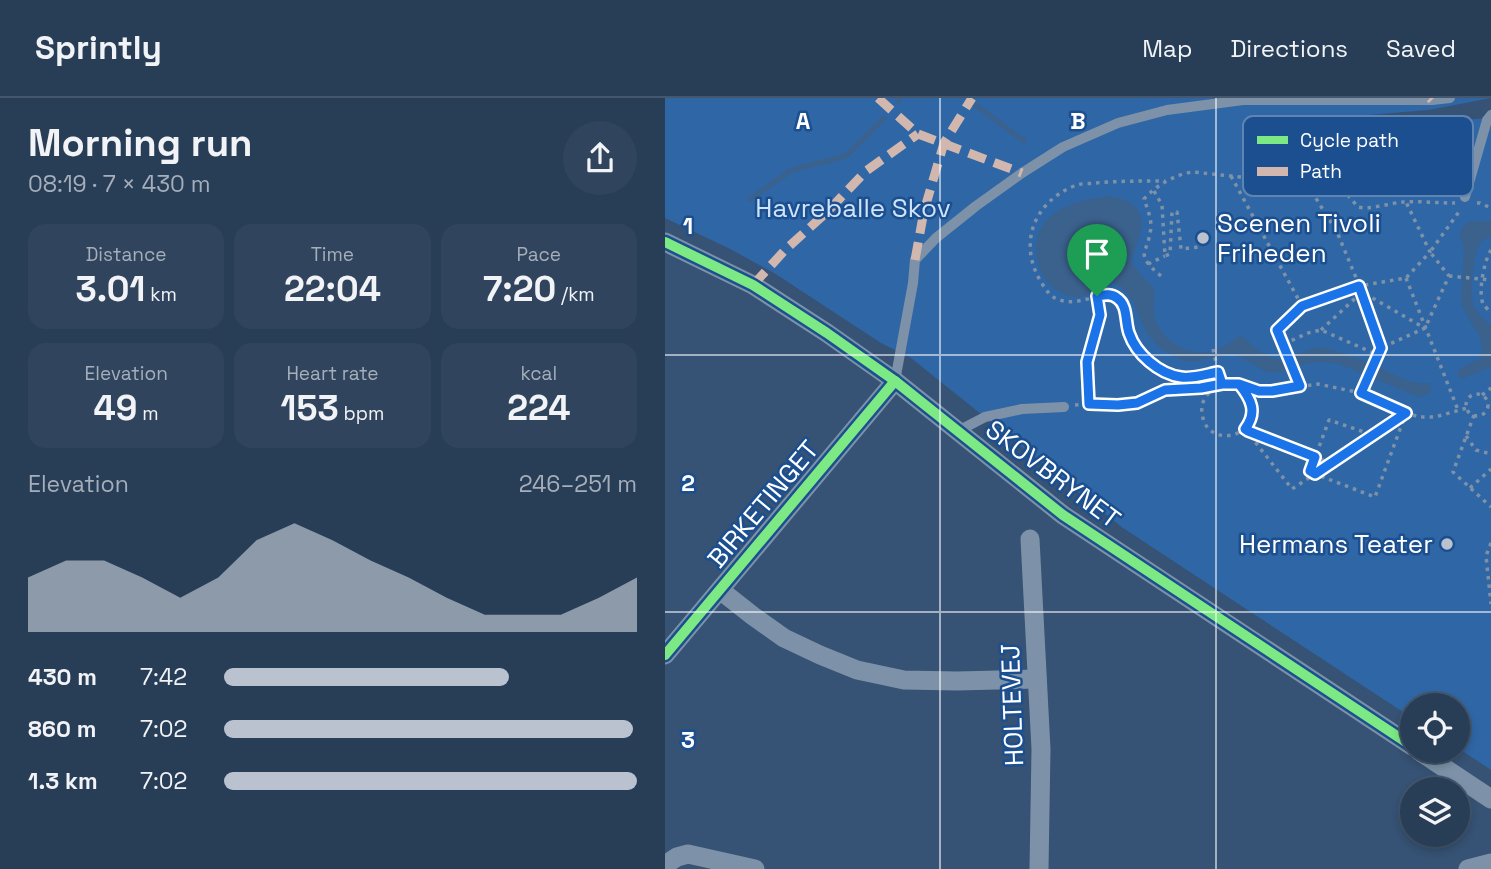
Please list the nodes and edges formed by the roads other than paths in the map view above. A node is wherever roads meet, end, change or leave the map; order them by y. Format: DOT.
graph roads {
  1 [pos="1450,98"];
  2 [pos="1491,116"];
  3 [pos="1473,182"];
  4 [pos="1470,196"];
  5 [pos="1469,200"];
  6 [pos="665,242"];
  7 [pos="895,381"];
  8 [pos="1064,407"];
  9 [pos="958,431"];
  10 [pos="1030,539"];
  11 [pos="720,590"];
  12 [pos="665,655"];
  13 [pos="1037,679"];
  14 [pos="1400,738"];
  15 [pos="1437,763"];
  16 [pos="1491,799"];
  17 [pos="1491,863"];
  18 [pos="665,865"];
  19 [pos="755,869"];
  20 [pos="1039,869"];
  21 [pos="1468,869"];
  1 -- 7 [label="lane"];
  2 -- 3 [label="lane"];
  4 -- 5 [label="lane"];
  6 -- 7 [label="street, SKOVBRYNET"];
  7 -- 9 [label="street, SKOVBRYNET"];
  7 -- 11 [label="street, BIRKETINGET"];
  8 -- 9 [label="lane"];
  9 -- 14 [label="street, SKOVBRYNET"];
  10 -- 13 [label="street, HOLTEVEJ"];
  11 -- 12 [label="street, BIRKETINGET"];
  11 -- 13 [label="street"];
  13 -- 20 [label="street, HOLTEVEJ"];
  15 -- 16 [label="street"];
  17 -- 21 [label="street"];
  18 -- 19 [label="street"];
}
